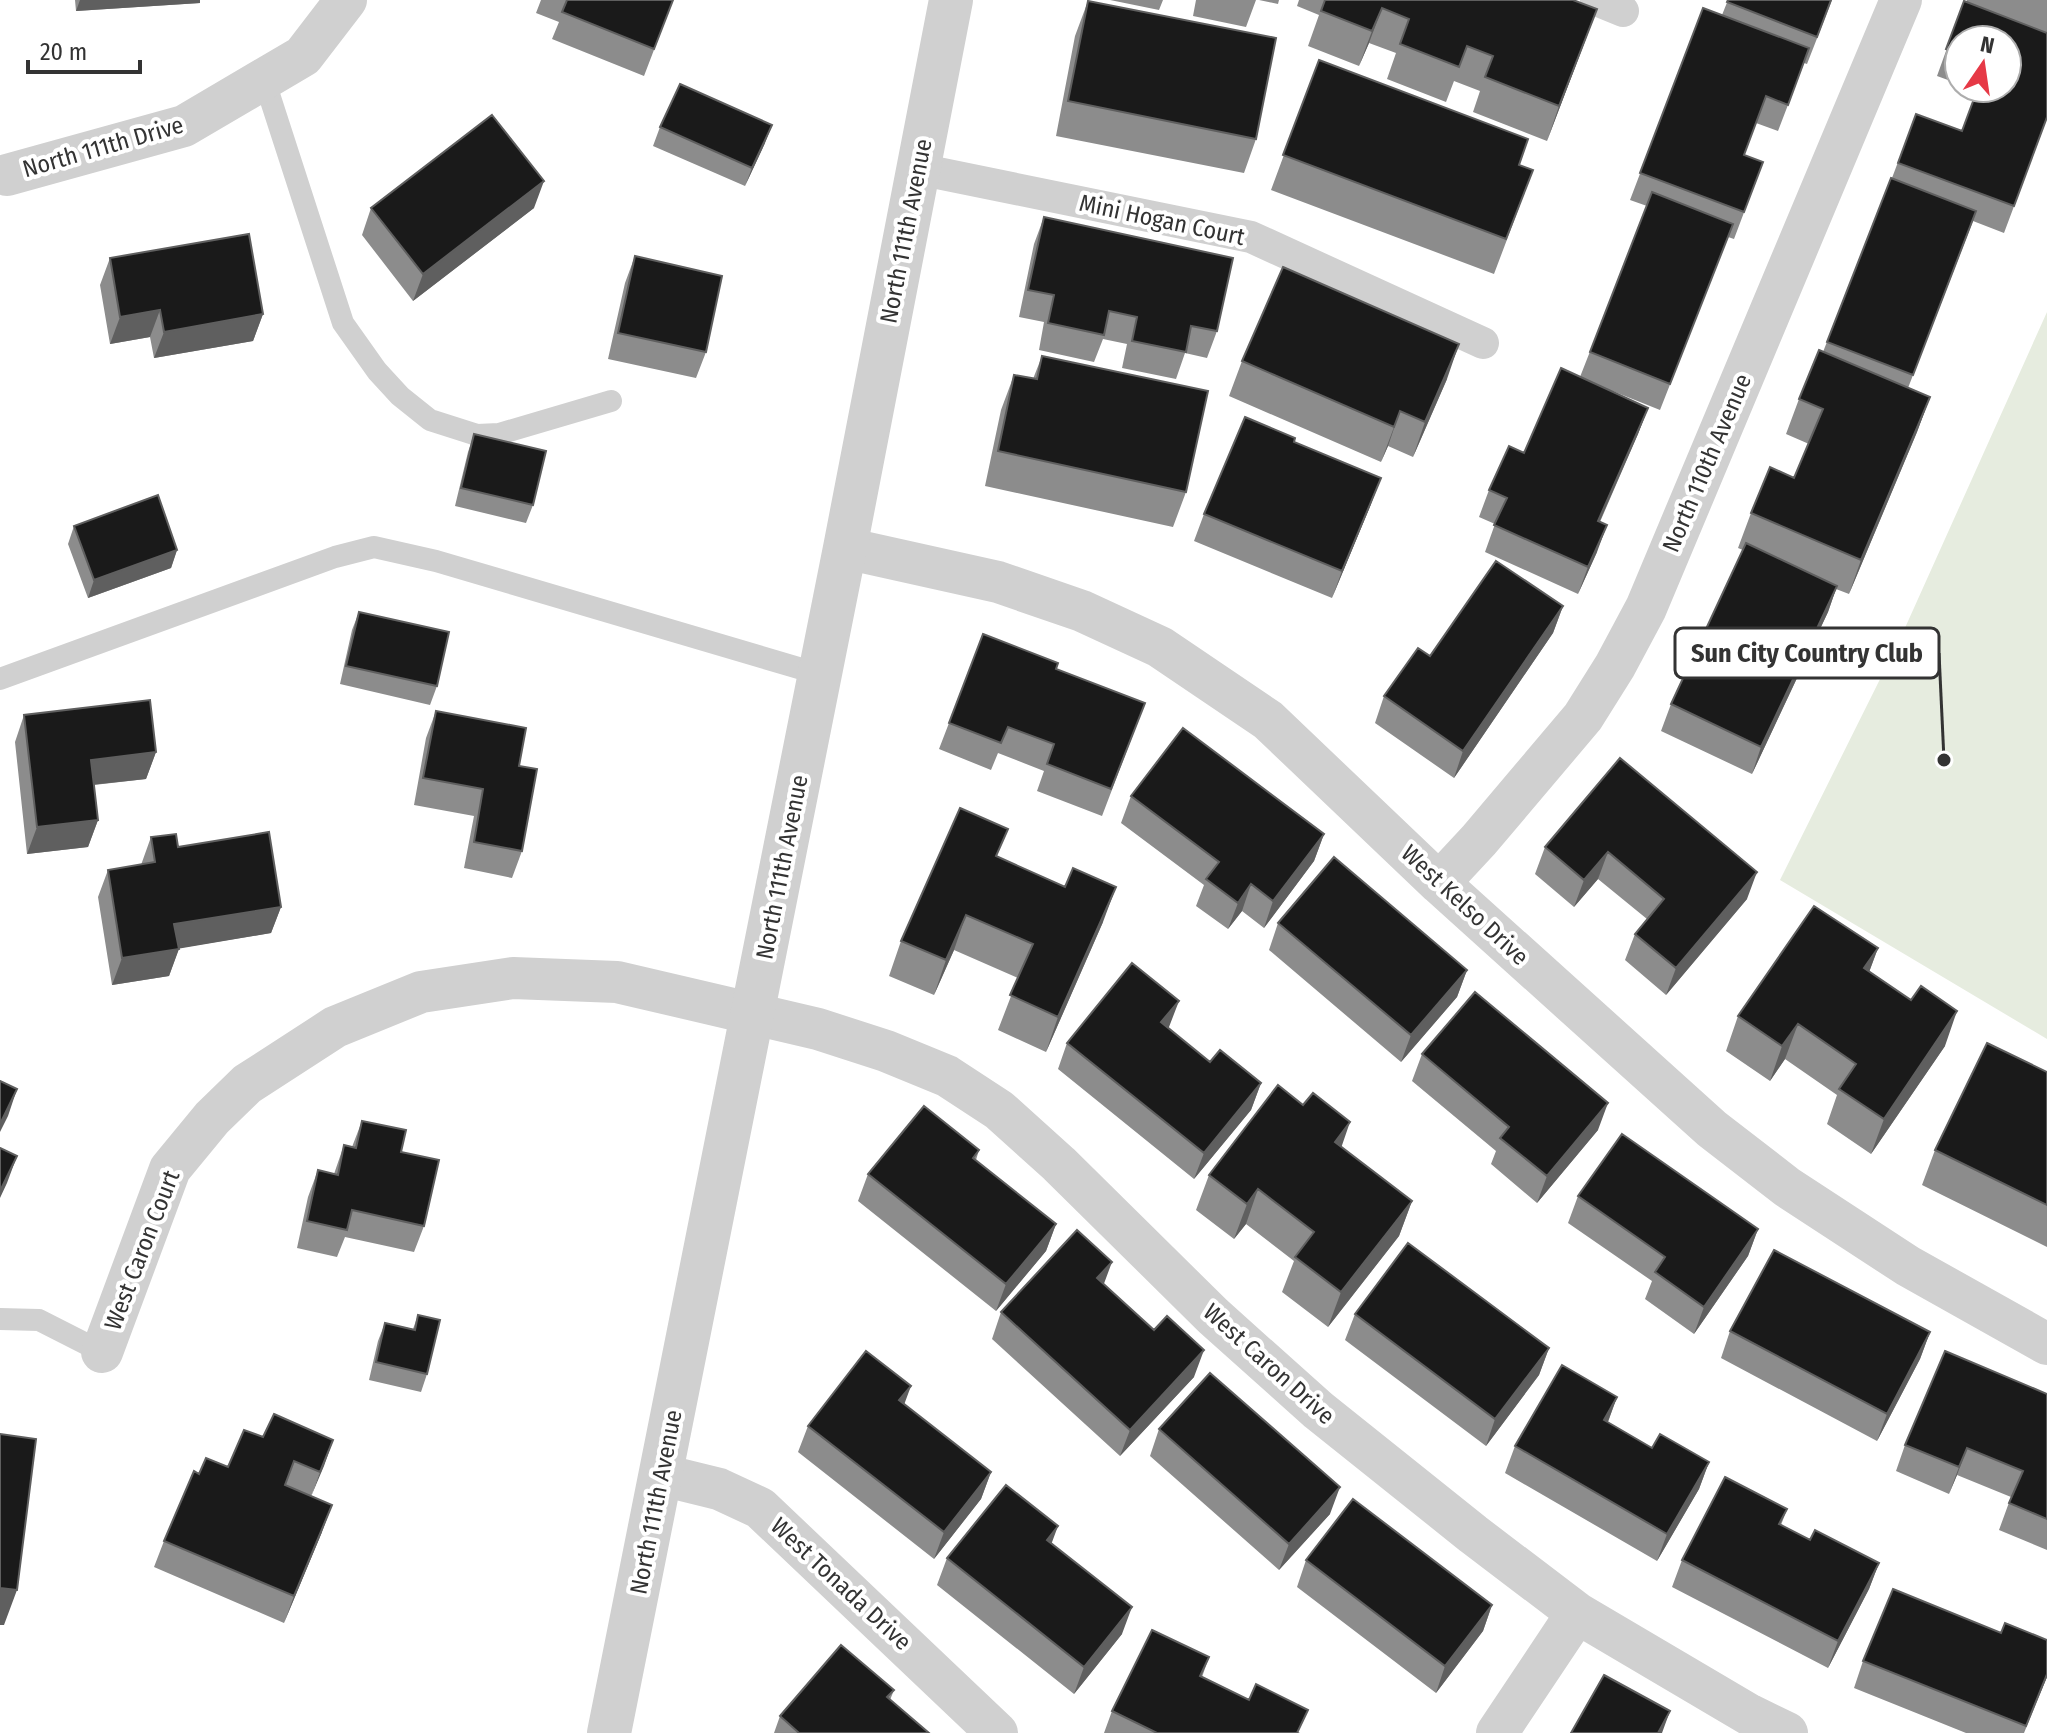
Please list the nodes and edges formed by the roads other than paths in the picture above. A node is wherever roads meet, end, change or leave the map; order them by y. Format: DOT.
graph roads {
  1 [pos="346,0"];
  2 [pos="951,0"];
  3 [pos="1901,0"];
  4 [pos="264,79"];
  5 [pos="918,169"];
  6 [pos="7,175"];
  7 [pos="1483,343"];
  8 [pos="611,401"];
  9 [pos="845,548"];
  10 [pos="819,674"];
  11 [pos="0,679"];
  12 [pos="1439,883"];
  13 [pos="752,1014"];
  14 [pos="0,1319"];
  15 [pos="2047,1344"];
  16 [pos="102,1352"];
  17 [pos="662,1475"];
  18 [pos="1577,1613"];
  19 [pos="609,1733"];
  20 [pos="997,1733"];
  21 [pos="1497,1733"];
  22 [pos="1787,1733"];
  1 -- 4 [label="street, North 111th Drive"];
  2 -- 5 [label="street, North 111th Avenue"];
  3 -- 12 [label="street, North 110th Avenue"];
  4 -- 6 [label="street, North 111th Drive"];
  4 -- 8 [label="lane"];
  5 -- 7 [label="street, Mini Hogan Court"];
  5 -- 9 [label="street, North 111th Avenue"];
  9 -- 10 [label="street, North 111th Avenue"];
  9 -- 12 [label="street, West Kelso Drive"];
  10 -- 11 [label="lane"];
  10 -- 13 [label="street, North 111th Avenue"];
  12 -- 15 [label="street, West Kelso Drive"];
  13 -- 16 [label="street, West Caron Court"];
  13 -- 17 [label="street, North 111th Avenue"];
  13 -- 18 [label="street, West Caron Drive"];
  14 -- 16 [label="lane"];
  17 -- 19 [label="street, North 111th Avenue"];
  17 -- 20 [label="street, West Tonada Drive"];
  18 -- 21 [label="street"];
  18 -- 22 [label="street, West Caron Drive"];
}
